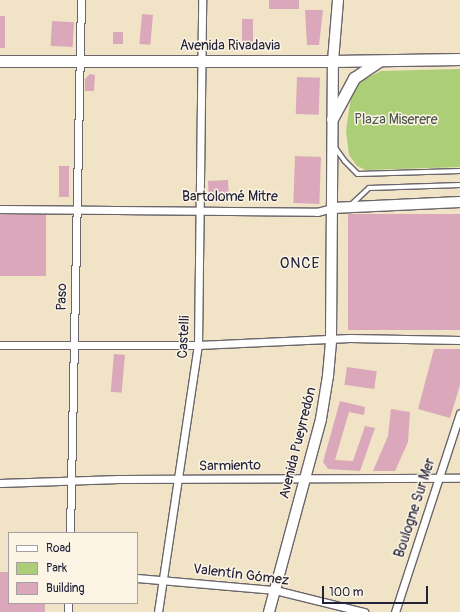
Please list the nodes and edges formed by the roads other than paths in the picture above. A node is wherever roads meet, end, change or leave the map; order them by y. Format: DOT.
graph roads {
  1 [pos="81,0"];
  2 [pos="202,0"];
  3 [pos="338,0"];
  4 [pos="460,58"];
  5 [pos="382,60"];
  6 [pos="0,61"];
  7 [pos="79,61"];
  8 [pos="202,61"];
  9 [pos="334,61"];
  10 [pos="332,119"];
  11 [pos="332,140"];
  12 [pos="460,171"];
  13 [pos="460,185"];
  14 [pos="460,202"];
  15 [pos="352,205"];
  16 [pos="332,208"];
  17 [pos="0,209"];
  18 [pos="76,210"];
  19 [pos="200,211"];
  20 [pos="331,339"];
  21 [pos="460,340"];
  22 [pos="0,345"];
  23 [pos="74,345"];
  24 [pos="198,345"];
  25 [pos="460,413"];
  26 [pos="439,477"];
  27 [pos="304,478"];
  28 [pos="460,478"];
  29 [pos="71,480"];
  30 [pos="180,480"];
  31 [pos="0,483"];
  32 [pos="70,532"];
  33 [pos="138,578"];
  34 [pos="164,580"];
  35 [pos="275,590"];
  36 [pos="158,612"];
  37 [pos="269,612"];
  38 [pos="364,612"];
  39 [pos="395,612"];
  1 -- 7 [label="street, Paso"];
  2 -- 8 [label="street, Castelli"];
  3 -- 9 [label="main road, Avenida Pueyrredón"];
  4 -- 5 [label="main road, Avenida Rivadavia"];
  5 -- 9 [label="main road, Avenida Rivadavia"];
  5 -- 10 [label="main road"];
  6 -- 7 [label="main road, Avenida Rivadavia"];
  7 -- 8 [label="main road, Avenida Rivadavia"];
  7 -- 18 [label="street, Paso"];
  8 -- 9 [label="main road, Avenida Rivadavia"];
  8 -- 19 [label="street, Castelli"];
  9 -- 10 [label="main road, Avenida Pueyrredón"];
  10 -- 11 [label="main road, Avenida Pueyrredón"];
  11 -- 12 [label="lane"];
  11 -- 16 [label="main road, Avenida Pueyrredón"];
  13 -- 15 [label="lane"];
  14 -- 15 [label="main road, Bartolomé Mitre"];
  15 -- 16 [label="main road, Bartolomé Mitre"];
  16 -- 19 [label="street, Bartolomé Mitre"];
  16 -- 20 [label="main road, Avenida Pueyrredón"];
  17 -- 18 [label="street, Bartolomé Mitre"];
  18 -- 19 [label="street, Bartolomé Mitre"];
  18 -- 23 [label="street, Paso"];
  19 -- 24 [label="street, Castelli"];
  20 -- 21 [label="street"];
  20 -- 24 [label="street"];
  20 -- 27 [label="main road, Avenida Pueyrredón"];
  22 -- 23 [label="street"];
  23 -- 24 [label="street"];
  23 -- 29 [label="street, Paso"];
  24 -- 30 [label="street, Castelli"];
  25 -- 26 [label="street, Boulogne Sur Mer"];
  26 -- 27 [label="street, Sarmiento"];
  26 -- 28 [label="street, Sarmiento"];
  26 -- 39 [label="street, Boulogne Sur Mer"];
  27 -- 30 [label="street, Sarmiento"];
  27 -- 35 [label="main road, Avenida Pueyrredón"];
  29 -- 30 [label="street, Sarmiento"];
  29 -- 31 [label="street, Sarmiento"];
  29 -- 32 [label="street, Paso"];
  30 -- 34 [label="street, Castelli"];
  33 -- 34 [label="street, Valentín Gómez"];
  34 -- 35 [label="street, Valentín Gómez"];
  34 -- 36 [label="street, Castelli"];
  35 -- 37 [label="main road, Avenida Pueyrredón"];
  35 -- 38 [label="street, Valentín Gómez"];
}
